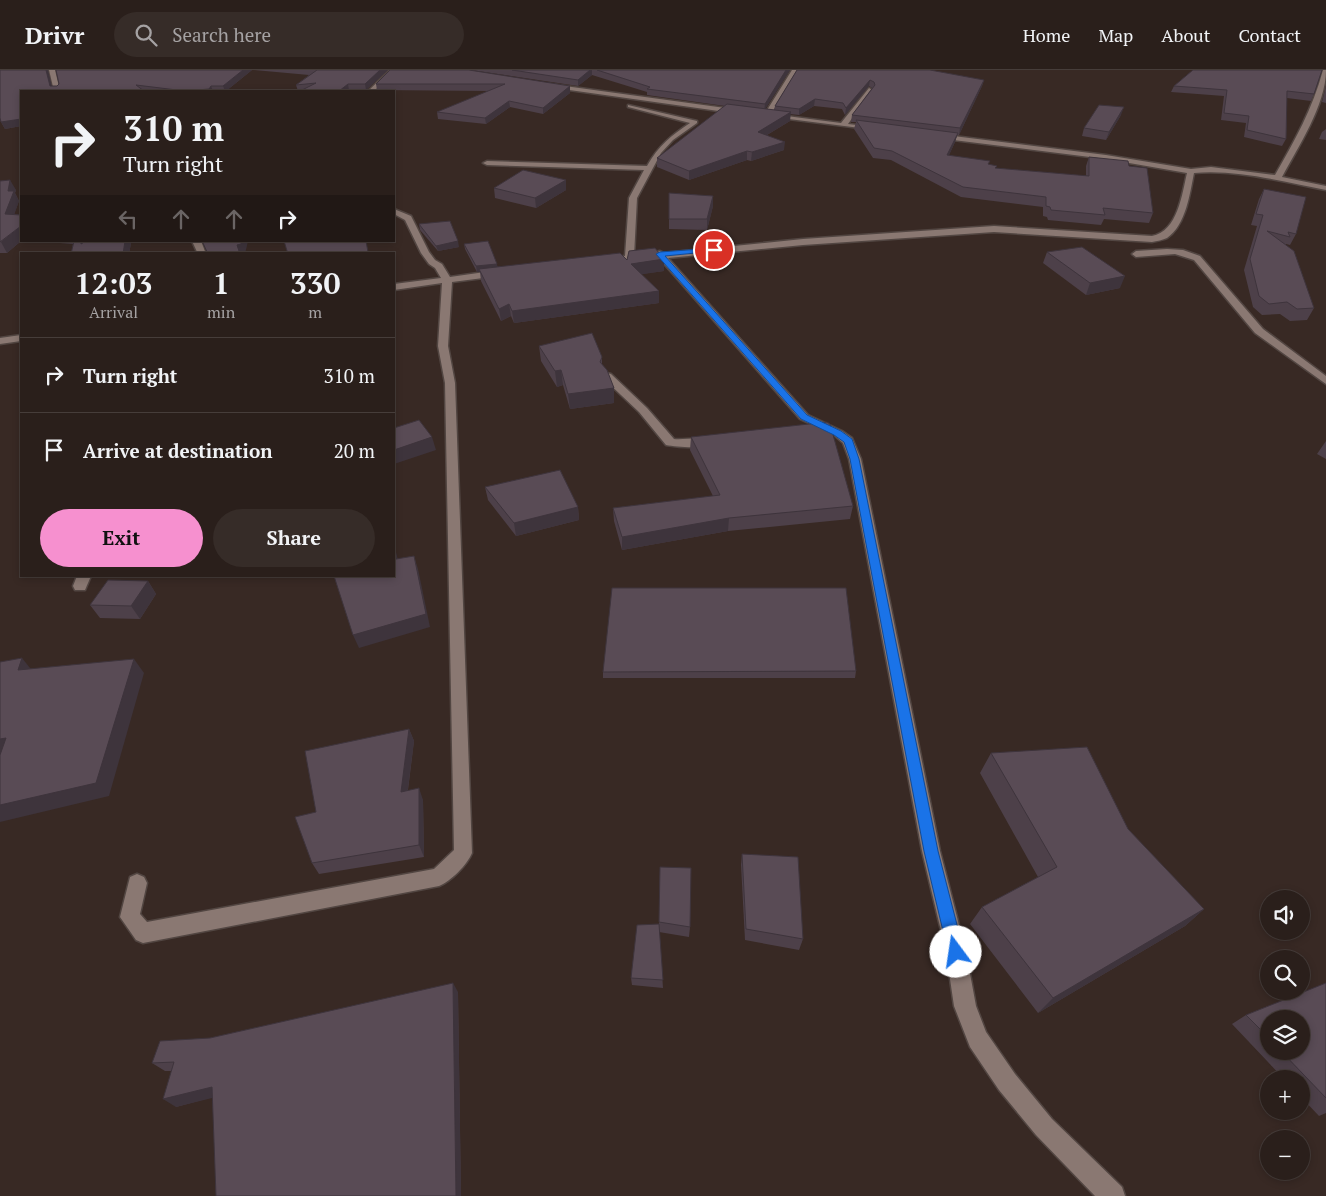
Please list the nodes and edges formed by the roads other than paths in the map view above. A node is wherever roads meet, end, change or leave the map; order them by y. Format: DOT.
graph roads {
  1 [pos="52,70"];
  2 [pos="393,70"];
  3 [pos="795,70"];
  4 [pos="1326,70"];
  5 [pos="538,85"];
  6 [pos="556,87"];
  7 [pos="57,90"];
  8 [pos="372,90"];
  9 [pos="869,90"];
  10 [pos="1323,93"];
  11 [pos="748,113"];
  12 [pos="758,114"];
  13 [pos="767,116"];
  14 [pos="844,124"];
  15 [pos="881,129"];
  16 [pos="924,135"];
  17 [pos="487,163"];
  18 [pos="650,168"];
  19 [pos="1192,171"];
  20 [pos="1277,178"];
  21 [pos="1326,188"];
  22 [pos="395,212"];
  23 [pos="660,254"];
  24 [pos="1136,254"];
  25 [pos="629,258"];
  26 [pos="590,262"];
  27 [pos="504,273"];
  28 [pos="447,280"];
  29 [pos="395,287"];
  30 [pos="20,338"];
  31 [pos="0,341"];
  32 [pos="607,376"];
  33 [pos="1326,381"];
  34 [pos="823,426"];
  35 [pos="804,429"];
  36 [pos="718,441"];
  37 [pos="137,883"];
  38 [pos="1113,1196"];
  1 -- 7 [label="street"];
  2 -- 8 [label="street"];
  3 -- 13 [label="street"];
  4 -- 10 [label="street"];
  5 -- 6 [label="street"];
  6 -- 11 [label="street"];
  6 -- 18 [label="street"];
  9 -- 14 [label="street"];
  10 -- 20 [label="street"];
  12 -- 13 [label="street"];
  13 -- 14 [label="street"];
  14 -- 15 [label="street"];
  16 -- 19 [label="street"];
  17 -- 18 [label="street"];
  18 -- 25 [label="street"];
  19 -- 20 [label="street"];
  19 -- 23 [label="street"];
  20 -- 21 [label="street"];
  22 -- 28 [label="street"];
  23 -- 25 [label="street"];
  23 -- 34 [label="street"];
  24 -- 33 [label="street"];
  25 -- 26 [label="street"];
  27 -- 28 [label="street"];
  28 -- 29 [label="street"];
  28 -- 37 [label="street"];
  30 -- 31 [label="street"];
  32 -- 36 [label="street"];
  34 -- 35 [label="street"];
  34 -- 38 [label="street"];
}
